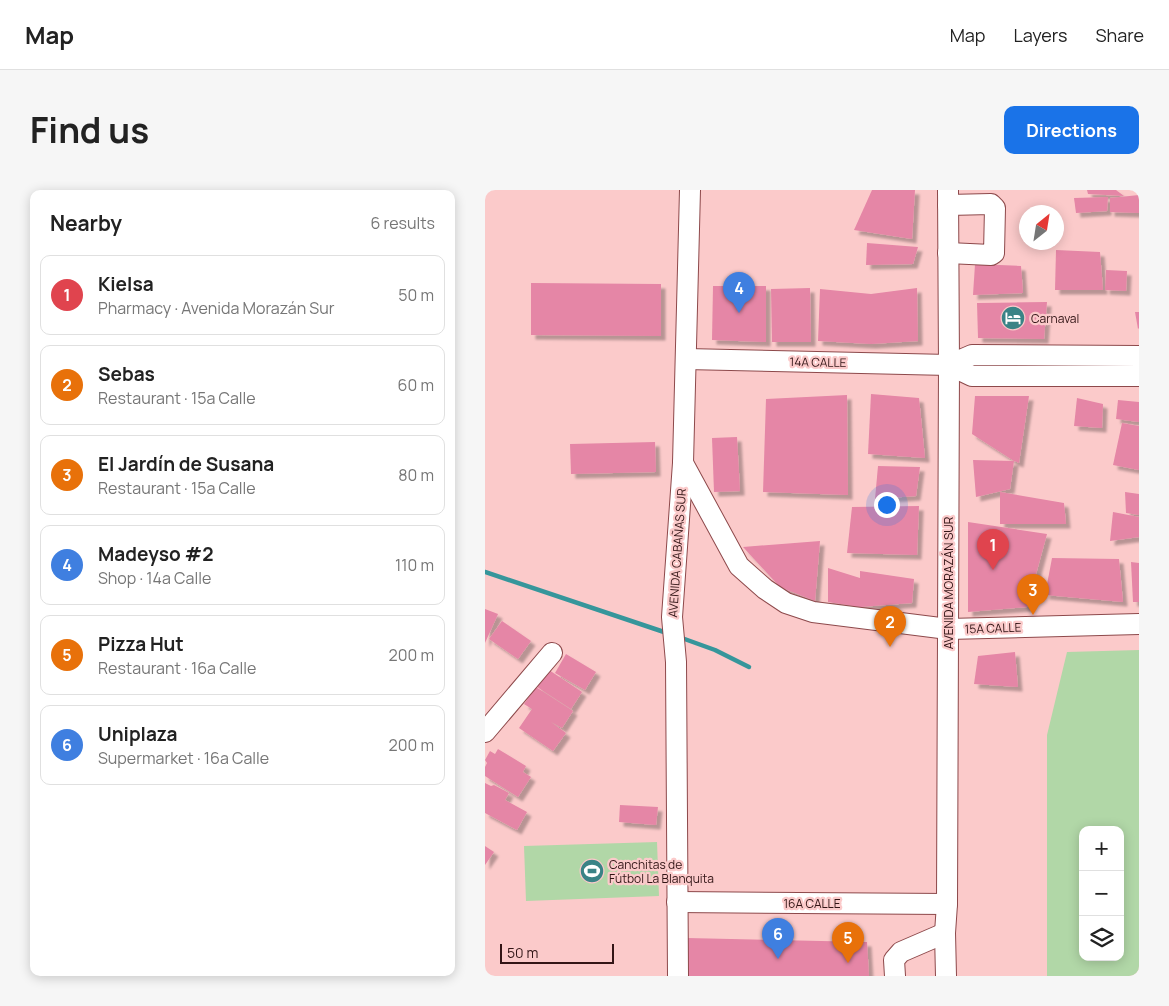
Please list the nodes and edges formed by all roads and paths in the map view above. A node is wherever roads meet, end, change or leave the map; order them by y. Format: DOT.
graph roads {
  1 [pos="690,190"];
  2 [pos="948,198"];
  3 [pos="948,253"];
  4 [pos="1139,356"];
  5 [pos="686,359"];
  6 [pos="949,364"];
  7 [pos="1139,376"];
  8 [pos="683,463"];
  9 [pos="1139,624"];
  10 [pos="947,629"];
  11 [pos="552,653"];
  12 [pos="485,732"];
  13 [pos="677,902"];
  14 [pos="947,904"];
  15 [pos="945,933"];
  16 [pos="678,976"];
  17 [pos="895,976"];
  18 [pos="946,976"];
  1 -- 5 [label="street, AVENIDA CABAÑAS SUR"];
  2 -- 3 [label="street, AVENIDA MORAZÁN SUR"];
  2 -- 3 [label="street"];
  3 -- 6 [label="street, AVENIDA MORAZÁN SUR"];
  4 -- 6 [label="street, 14A CALLE"];
  5 -- 6 [label="street, 14A CALLE"];
  5 -- 8 [label="street, AVENIDA CABAÑAS SUR"];
  6 -- 7 [label="street, 14A CALLE"];
  6 -- 10 [label="street, AVENIDA MORAZÁN SUR"];
  8 -- 10 [label="street, 15A CALLE"];
  8 -- 13 [label="street, AVENIDA CABAÑAS SUR"];
  9 -- 10 [label="street, 15A CALLE"];
  10 -- 14 [label="street, AVENIDA MORAZÁN SUR"];
  11 -- 12 [label="street"];
  13 -- 14 [label="street, 16A CALLE"];
  13 -- 16 [label="street, AVENIDA CABAÑAS SUR"];
  14 -- 15 [label="street, AVENIDA MORAZÁN SUR"];
  15 -- 17 [label="street"];
  15 -- 18 [label="street, AVENIDA MORAZÁN SUR"];
}
